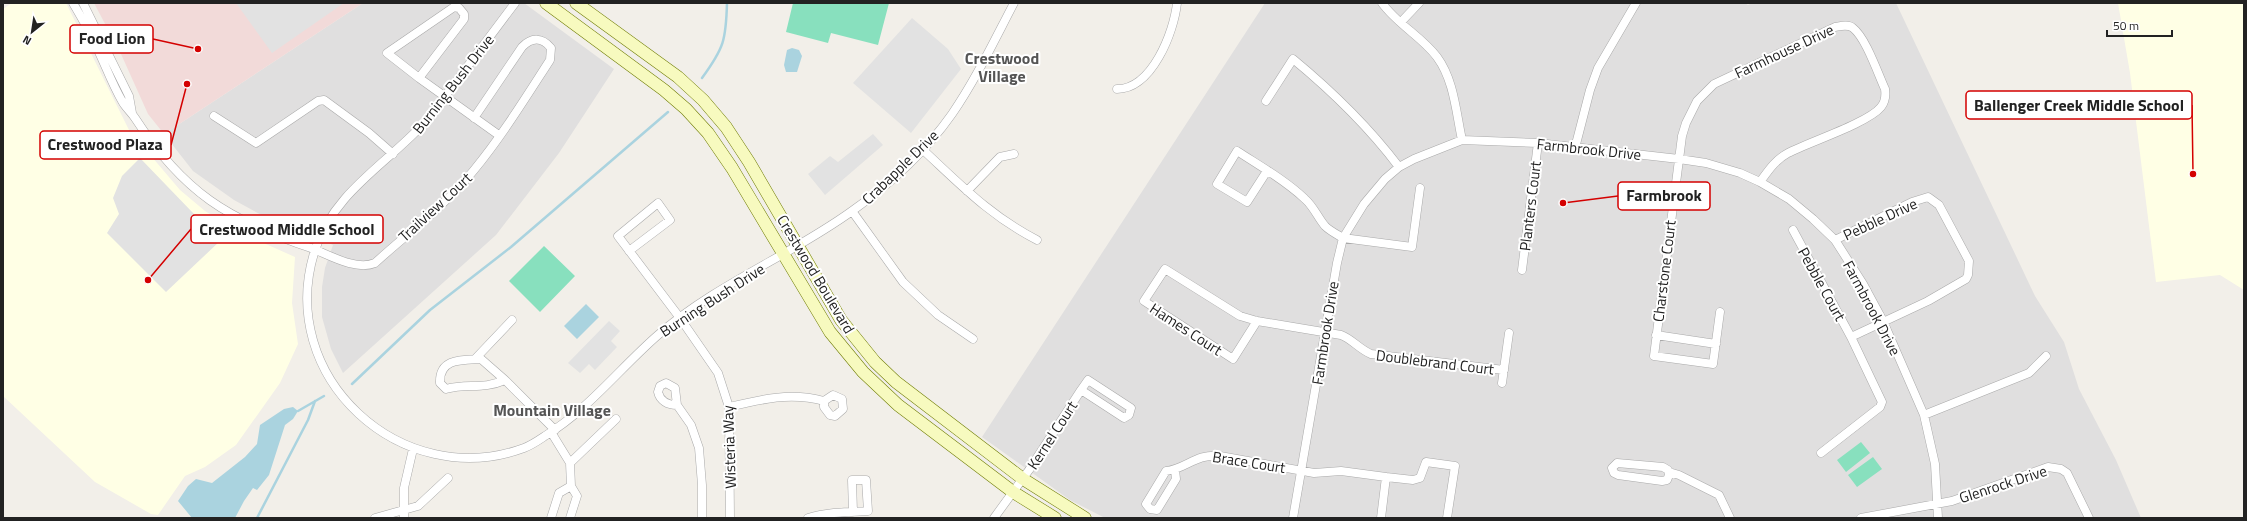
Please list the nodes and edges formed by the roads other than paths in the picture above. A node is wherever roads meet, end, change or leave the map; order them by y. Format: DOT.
graph roads {
  1 [pos="73,3"];
  2 [pos="83,3"];
  3 [pos="515,3"];
  4 [pos="546,3"];
  5 [pos="576,3"];
  6 [pos="1014,3"];
  7 [pos="1176,3"];
  8 [pos="1382,3"];
  9 [pos="1419,3"];
  10 [pos="1636,3"];
  11 [pos="1401,22"];
  12 [pos="419,78"];
  13 [pos="1117,89"];
  14 [pos="445,98"];
  15 [pos="1266,101"];
  16 [pos="132,114"];
  17 [pos="214,116"];
  18 [pos="474,118"];
  19 [pos="500,136"];
  20 [pos="1462,140"];
  21 [pos="1538,143"];
  22 [pos="1575,148"];
  23 [pos="922,149"];
  24 [pos="393,154"];
  25 [pos="1014,154"];
  26 [pos="1679,159"];
  27 [pos="1399,167"];
  28 [pos="1267,171"];
  29 [pos="1760,182"];
  30 [pos="1420,188"];
  31 [pos="967,191"];
  32 [pos="852,211"];
  33 [pos="1793,230"];
  34 [pos="1344,238"];
  35 [pos="1037,240"];
  36 [pos="1835,240"];
  37 [pos="798,246"];
  38 [pos="315,250"];
  39 [pos="629,251"];
  40 [pos="782,255"];
  41 [pos="1522,270"];
  42 [pos="1720,312"];
  43 [pos="680,318"];
  44 [pos="512,320"];
  45 [pos="1257,321"];
  46 [pos="1883,321"];
  47 [pos="1325,333"];
  48 [pos="1509,333"];
  49 [pos="1656,335"];
  50 [pos="1851,337"];
  51 [pos="973,339"];
  52 [pos="1716,344"];
  53 [pos="2046,356"];
  54 [pos="475,359"];
  55 [pos="1504,370"];
  56 [pos="505,380"];
  57 [pos="1502,383"];
  58 [pos="1081,390"];
  59 [pos="824,401"];
  60 [pos="677,405"];
  61 [pos="729,407"];
  62 [pos="1924,415"];
  63 [pos="616,419"];
  64 [pos="553,431"];
  65 [pos="413,449"];
  66 [pos="1821,453"];
  67 [pos="570,463"];
  68 [pos="1175,470"];
  69 [pos="1302,470"];
  70 [pos="1669,472"];
  71 [pos="1386,477"];
  72 [pos="448,478"];
  73 [pos="1023,480"];
  74 [pos="571,486"];
  75 [pos="1013,492"];
  76 [pos="1936,504"];
  77 [pos="853,512"];
  78 [pos="404,514"];
  79 [pos="1865,517"];
  80 [pos="375,518"];
  81 [pos="551,518"];
  82 [pos="570,518"];
  83 [pos="702,518"];
  84 [pos="730,518"];
  85 [pos="808,518"];
  86 [pos="994,518"];
  87 [pos="1056,518"];
  88 [pos="1085,518"];
  89 [pos="1293,518"];
  90 [pos="1381,518"];
  91 [pos="1447,518"];
  92 [pos="1730,518"];
  93 [pos="1938,518"];
  94 [pos="2089,518"];
  1 -- 16 [label="street, Trailview Court"];
  2 -- 16 [label="street"];
  3 -- 14 [label="street, Burning Bush Drive"];
  4 -- 40 [label="main road, Crestwood Boulevard"];
  5 -- 37 [label="main road, Crestwood Boulevard"];
  6 -- 23 [label="street, Crabapple Drive"];
  7 -- 13 [label="street"];
  8 -- 11 [label="street"];
  9 -- 11 [label="street"];
  10 -- 22 [label="street"];
  11 -- 20 [label="street"];
  12 -- 12 [label="street"];
  12 -- 14 [label="street"];
  14 -- 18 [label="street"];
  14 -- 24 [label="street, Burning Bush Drive"];
  15 -- 27 [label="street"];
  16 -- 38 [label="street, Trailview Court"];
  17 -- 24 [label="street"];
  18 -- 19 [label="street"];
  18 -- 19 [label="street, Trailview Court"];
  19 -- 38 [label="street, Trailview Court"];
  20 -- 21 [label="street, Farmbrook Drive"];
  20 -- 27 [label="street, Farmbrook Drive"];
  21 -- 22 [label="street, Farmbrook Drive"];
  21 -- 41 [label="street, Planters Court"];
  22 -- 26 [label="street, Farmbrook Drive"];
  23 -- 31 [label="street"];
  23 -- 32 [label="street, Crabapple Drive"];
  24 -- 38 [label="street, Burning Bush Drive"];
  25 -- 31 [label="street"];
  26 -- 29 [label="street, Farmbrook Drive"];
  26 -- 29 [label="street, Farmhouse Drive"];
  26 -- 49 [label="street, Charstone Court"];
  27 -- 34 [label="street, Farmbrook Drive"];
  28 -- 28 [label="street"];
  28 -- 34 [label="street"];
  29 -- 36 [label="street, Farmbrook Drive"];
  30 -- 34 [label="street"];
  31 -- 35 [label="street"];
  32 -- 37 [label="street, Crabapple Drive"];
  32 -- 51 [label="street"];
  33 -- 50 [label="street, Pebble Court"];
  34 -- 47 [label="street, Farmbrook Drive"];
  36 -- 46 [label="street, Farmbrook Drive"];
  36 -- 46 [label="street, Pebble Drive"];
  37 -- 40 [label="street, Burning Bush Drive"];
  37 -- 73 [label="main road, Crestwood Boulevard"];
  38 -- 65 [label="street, Burning Bush Drive"];
  39 -- 39 [label="street, Wisteria Way"];
  39 -- 43 [label="street, Wisteria Way"];
  40 -- 43 [label="street, Burning Bush Drive"];
  40 -- 75 [label="main road, Crestwood Boulevard"];
  42 -- 52 [label="street, Charstone Court"];
  43 -- 61 [label="street, Wisteria Way"];
  43 -- 64 [label="street, Burning Bush Drive"];
  44 -- 54 [label="street"];
  45 -- 45 [label="street, Hames Court"];
  45 -- 47 [label="street, Hames Court"];
  46 -- 50 [label="street, Pebble Court"];
  46 -- 62 [label="street, Farmbrook Drive"];
  47 -- 55 [label="street, Doublebrand Court"];
  47 -- 69 [label="street, Farmbrook Drive"];
  48 -- 55 [label="street, Doublebrand Court"];
  49 -- 52 [label="street, Charstone Court"];
  49 -- 52 [label="street, Charstone Court"];
  50 -- 66 [label="street, Pebble Court"];
  53 -- 62 [label="street"];
  54 -- 56 [label="street"];
  54 -- 56 [label="street"];
  55 -- 57 [label="street, Doublebrand Court"];
  56 -- 64 [label="street"];
  58 -- 58 [label="street, Kernel Court"];
  58 -- 73 [label="street, Kernel Court"];
  59 -- 61 [label="street"];
  60 -- 83 [label="street"];
  61 -- 84 [label="street, Wisteria Way"];
  62 -- 76 [label="street, Farmbrook Drive"];
  63 -- 67 [label="street"];
  64 -- 65 [label="street, Burning Bush Drive"];
  64 -- 67 [label="street"];
  65 -- 78 [label="street"];
  67 -- 74 [label="street"];
  68 -- 68 [label="street, Brace Court"];
  68 -- 69 [label="street, Brace Court"];
  69 -- 71 [label="street, Brace Court"];
  69 -- 89 [label="street, Farmbrook Drive"];
  70 -- 70 [label="street"];
  70 -- 92 [label="street"];
  71 -- 90 [label="street"];
  71 -- 91 [label="street, Brace Court"];
  72 -- 78 [label="street"];
  73 -- 75 [label="street, Kernel Court"];
  73 -- 88 [label="main road, Crestwood Boulevard"];
  74 -- 81 [label="street"];
  74 -- 82 [label="street"];
  75 -- 86 [label="street, Kernel Court"];
  75 -- 87 [label="main road, Crestwood Boulevard"];
  76 -- 79 [label="street"];
  76 -- 93 [label="street, Farmbrook Drive"];
  76 -- 94 [label="street, Glenrock Drive"];
  77 -- 85 [label="street"];
  78 -- 80 [label="street"];
}
